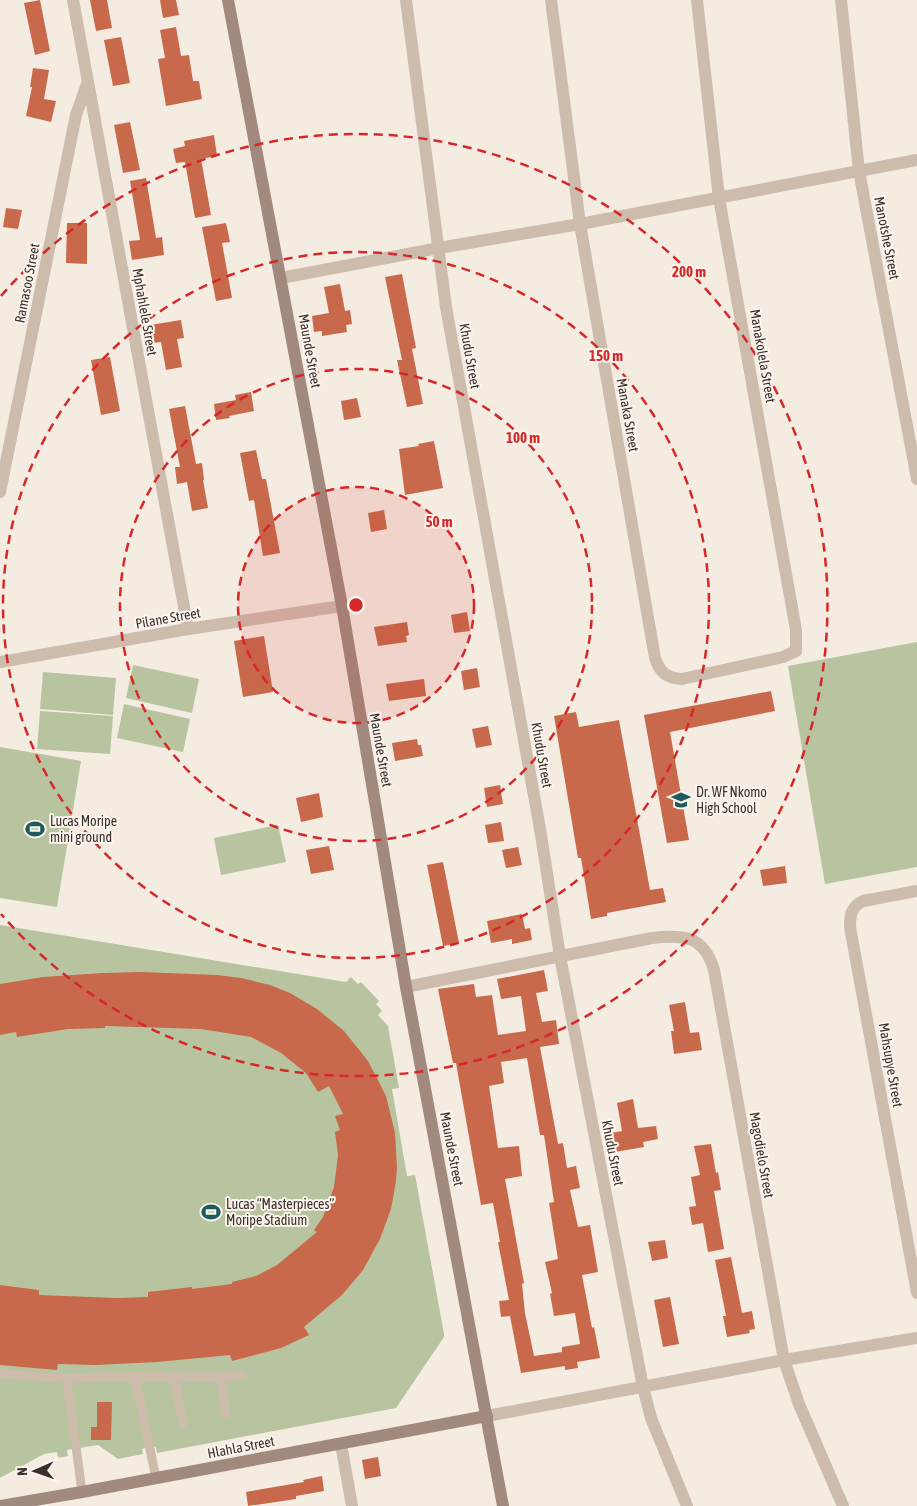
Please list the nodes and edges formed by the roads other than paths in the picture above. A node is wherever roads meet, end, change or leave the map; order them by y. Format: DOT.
graph roads {
  1 [pos="73,0"];
  2 [pos="228,0"];
  3 [pos="406,0"];
  4 [pos="552,0"];
  5 [pos="697,0"];
  6 [pos="841,0"];
  7 [pos="88,82"];
  8 [pos="917,160"];
  9 [pos="859,171"];
  10 [pos="719,198"];
  11 [pos="580,224"];
  12 [pos="438,248"];
  13 [pos="281,278"];
  14 [pos="917,479"];
  15 [pos="0,492"];
  16 [pos="342,606"];
  17 [pos="188,629"];
  18 [pos="0,662"];
  19 [pos="732,669"];
  20 [pos="917,891"];
  21 [pos="560,956"];
  22 [pos="406,987"];
  23 [pos="917,1293"];
  24 [pos="917,1338"];
  25 [pos="784,1360"];
  26 [pos="0,1373"];
  27 [pos="242,1375"];
  28 [pos="175,1376"];
  29 [pos="135,1377"];
  30 [pos="220,1377"];
  31 [pos="68,1379"];
  32 [pos="643,1387"];
  33 [pos="226,1414"];
  34 [pos="487,1416"];
  35 [pos="183,1424"];
  36 [pos="341,1444"];
  37 [pos="156,1478"];
  38 [pos="82,1492"];
  39 [pos="0,1506"];
  40 [pos="352,1506"];
  41 [pos="503,1506"];
  42 [pos="687,1506"];
  43 [pos="843,1506"];
  1 -- 7 [label="street, Mphahlele Street"];
  2 -- 13 [label="street, Maunde Street"];
  3 -- 12 [label="street, Khudu Street"];
  4 -- 11 [label="street, Manaka Street"];
  5 -- 10 [label="street, Manakolela Street"];
  6 -- 9 [label="street, Manotshe Street"];
  7 -- 15 [label="street, Ramasoo Street"];
  7 -- 17 [label="street, Mphahlele Street"];
  8 -- 9 [label="street"];
  9 -- 10 [label="street"];
  9 -- 14 [label="street, Manotshe Street"];
  10 -- 11 [label="street"];
  10 -- 19 [label="street, Manakolela Street"];
  11 -- 12 [label="street"];
  11 -- 19 [label="street, Manaka Street"];
  12 -- 13 [label="street"];
  12 -- 21 [label="street, Khudu Street"];
  13 -- 16 [label="street, Maunde Street"];
  16 -- 17 [label="street, Pilane Street"];
  16 -- 22 [label="street, Maunde Street"];
  17 -- 18 [label="street, Pilane Street"];
  20 -- 23 [label="street, Mahsupye Street"];
  21 -- 22 [label="street, Magodielo Street"];
  21 -- 25 [label="street, Magodielo Street"];
  21 -- 32 [label="street, Khudu Street"];
  22 -- 34 [label="street, Maunde Street"];
  24 -- 25 [label="street"];
  25 -- 32 [label="street"];
  25 -- 43 [label="street, Magodielo Street"];
  26 -- 31 [label="lane"];
  27 -- 30 [label="lane"];
  28 -- 29 [label="lane"];
  28 -- 30 [label="lane"];
  28 -- 35 [label="lane"];
  29 -- 31 [label="lane"];
  29 -- 37 [label="lane"];
  30 -- 33 [label="lane"];
  31 -- 38 [label="lane"];
  32 -- 34 [label="street"];
  32 -- 42 [label="street, Khudu Street"];
  34 -- 36 [label="street, Hlahla Street"];
  34 -- 41 [label="street, Maunde Street"];
  36 -- 37 [label="street, Hlahla Street"];
  36 -- 40 [label="street"];
  37 -- 38 [label="street, Hlahla Street"];
  38 -- 39 [label="street, Hlahla Street"];
}
